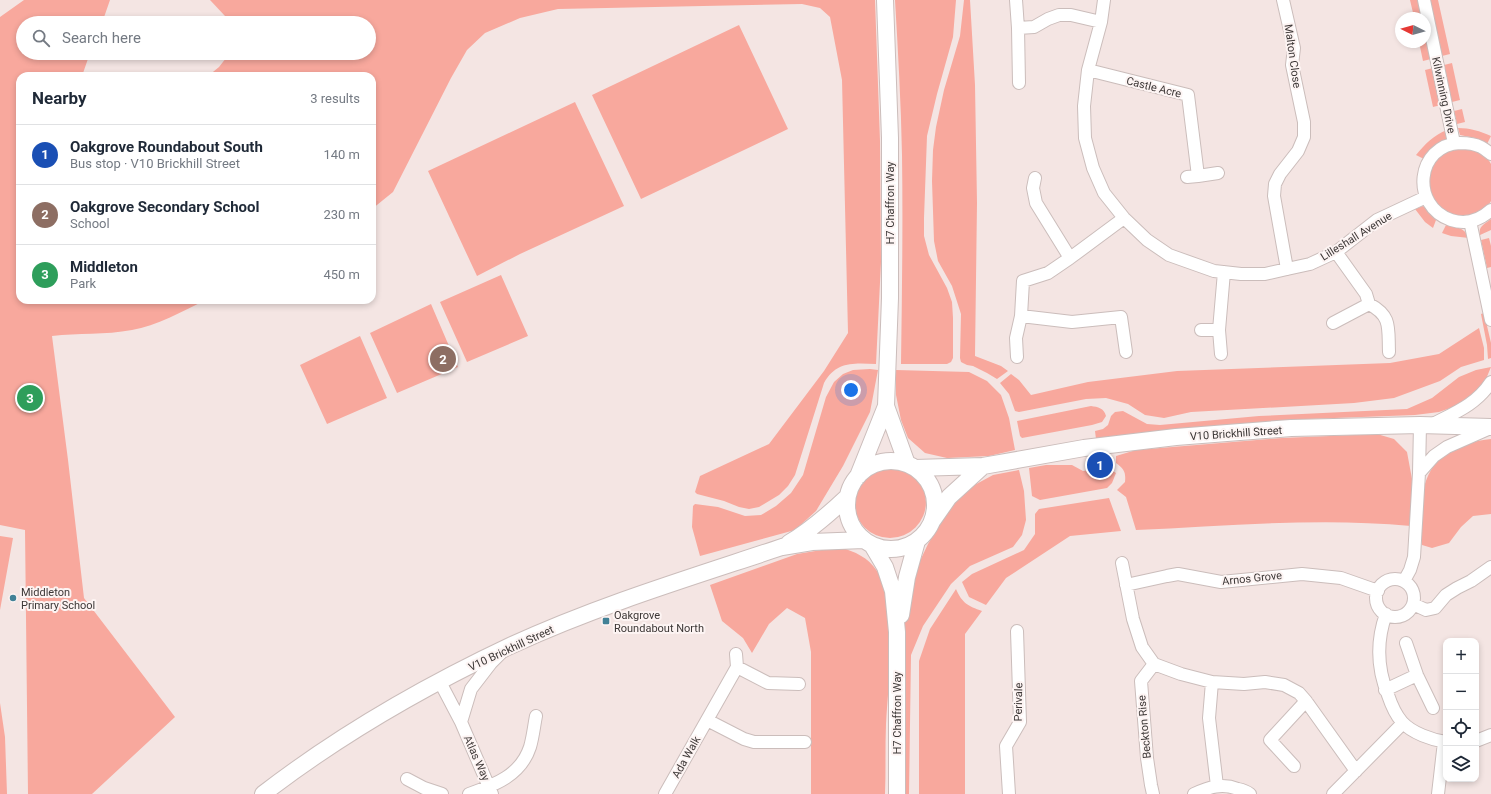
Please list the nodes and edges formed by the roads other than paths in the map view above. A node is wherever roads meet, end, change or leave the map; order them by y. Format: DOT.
graph roads {
  1 [pos="885,0"];
  2 [pos="1016,0"];
  3 [pos="1104,0"];
  4 [pos="1283,0"];
  5 [pos="1424,0"];
  6 [pos="1101,22"];
  7 [pos="1018,28"];
  8 [pos="1088,70"];
  9 [pos="1019,83"];
  10 [pos="1454,143"];
  11 [pos="1491,154"];
  12 [pos="1218,173"];
  13 [pos="1035,178"];
  14 [pos="1426,197"];
  15 [pos="1491,210"];
  16 [pos="1124,218"];
  17 [pos="1470,221"];
  18 [pos="1336,252"];
  19 [pos="1070,258"];
  20 [pos="1287,270"];
  21 [pos="1224,272"];
  22 [pos="1369,304"];
  23 [pos="1021,316"];
  24 [pos="1491,320"];
  25 [pos="1333,323"];
  26 [pos="1201,330"];
  27 [pos="1220,330"];
  28 [pos="1126,352"];
  29 [pos="1389,352"];
  30 [pos="1221,354"];
  31 [pos="1017,357"];
  32 [pos="1491,382"];
  33 [pos="886,406"];
  34 [pos="1425,425"];
  35 [pos="1491,427"];
  36 [pos="911,466"];
  37 [pos="983,466"];
  38 [pos="1419,473"];
  39 [pos="858,476"];
  40 [pos="848,497"];
  41 [pos="931,524"];
  42 [pos="917,540"];
  43 [pos="868,543"];
  44 [pos="782,547"];
  45 [pos="1122,563"];
  46 [pos="1491,567"];
  47 [pos="1404,581"];
  48 [pos="1126,585"];
  49 [pos="1378,591"];
  50 [pos="1413,604"];
  51 [pos="1386,614"];
  52 [pos="1017,630"];
  53 [pos="897,632"];
  54 [pos="1406,643"];
  55 [pos="507,648"];
  56 [pos="736,654"];
  57 [pos="1154,664"];
  58 [pos="737,667"];
  59 [pos="1417,675"];
  60 [pos="440,682"];
  61 [pos="1212,682"];
  62 [pos="799,684"];
  63 [pos="1386,690"];
  64 [pos="1306,701"];
  65 [pos="1433,708"];
  66 [pos="536,716"];
  67 [pos="707,720"];
  68 [pos="461,722"];
  69 [pos="1403,723"];
  70 [pos="1491,735"];
  71 [pos="1479,740"];
  72 [pos="1443,741"];
  73 [pos="805,742"];
  74 [pos="1444,746"];
  75 [pos="1294,766"];
  76 [pos="1356,771"];
  77 [pos="407,779"];
  78 [pos="1217,786"];
  79 [pos="491,791"];
  80 [pos="263,794"];
  81 [pos="442,794"];
  82 [pos="469,794"];
  83 [pos="665,794"];
  84 [pos="897,794"];
  85 [pos="1009,794"];
  86 [pos="1154,794"];
  87 [pos="1194,794"];
  88 [pos="1250,794"];
  89 [pos="1333,794"];
  90 [pos="1438,794"];
  1 -- 33 [label="street, H7 Chaffron Way"];
  2 -- 7 [label="street"];
  3 -- 6 [label="street, Lilleshall Avenue"];
  4 -- 20 [label="street, Malton Close"];
  5 -- 10 [label="street, Kilwinning Drive"];
  6 -- 7 [label="street"];
  6 -- 8 [label="street, Lilleshall Avenue"];
  7 -- 9 [label="street"];
  8 -- 12 [label="street, Castle Acre"];
  8 -- 16 [label="street, Lilleshall Avenue"];
  10 -- 11 [label="street, Kilwinning Drive"];
  10 -- 14 [label="street, Kilwinning Drive"];
  13 -- 19 [label="street"];
  14 -- 17 [label="street"];
  14 -- 18 [label="street, Lilleshall Avenue"];
  15 -- 17 [label="street"];
  16 -- 19 [label="street"];
  16 -- 21 [label="street, Lilleshall Avenue"];
  17 -- 24 [label="street"];
  18 -- 20 [label="street, Lilleshall Avenue"];
  18 -- 22 [label="street"];
  19 -- 23 [label="street"];
  20 -- 21 [label="street, Lilleshall Avenue"];
  21 -- 27 [label="street"];
  22 -- 25 [label="street"];
  22 -- 29 [label="street"];
  23 -- 28 [label="street"];
  23 -- 31 [label="street"];
  26 -- 27 [label="street"];
  27 -- 30 [label="street"];
  32 -- 34 [label="street"];
  33 -- 36 [label="street, H7 Chaffron Way"];
  33 -- 39 [label="street, H7 Chaffron Way"];
  34 -- 35 [label="street, V10 Brickhill Street"];
  34 -- 37 [label="street, V10 Brickhill Street"];
  34 -- 38 [label="street"];
  35 -- 38 [label="street"];
  36 -- 37 [label="street, V10 Brickhill Street"];
  36 -- 39 [label="street"];
  36 -- 41 [label="street"];
  37 -- 41 [label="street"];
  38 -- 47 [label="street"];
  39 -- 40 [label="street"];
  40 -- 43 [label="street"];
  40 -- 44 [label="street, V10 Brickhill Street"];
  41 -- 42 [label="street"];
  42 -- 43 [label="street"];
  42 -- 53 [label="street, H7 Chaffron Way"];
  43 -- 44 [label="street, V10 Brickhill Street"];
  43 -- 53 [label="street, H7 Chaffron Way"];
  44 -- 55 [label="street, V10 Brickhill Street"];
  45 -- 48 [label="street"];
  46 -- 50 [label="street"];
  47 -- 49 [label="street"];
  47 -- 50 [label="street"];
  48 -- 49 [label="street, Arnos Grove"];
  48 -- 57 [label="street"];
  49 -- 51 [label="street"];
  50 -- 51 [label="street"];
  51 -- 63 [label="street"];
  52 -- 85 [label="street, Perivale"];
  53 -- 84 [label="street, H7 Chaffron Way"];
  54 -- 59 [label="street"];
  55 -- 60 [label="street, V10 Brickhill Street"];
  55 -- 68 [label="street, Atlas Way"];
  56 -- 58 [label="street"];
  57 -- 61 [label="street"];
  57 -- 86 [label="street, Beckton Rise"];
  58 -- 62 [label="street"];
  58 -- 67 [label="street, Ada Walk"];
  59 -- 63 [label="street"];
  59 -- 65 [label="street"];
  60 -- 68 [label="street, Atlas Way"];
  60 -- 80 [label="street, V10 Brickhill Street"];
  61 -- 64 [label="street"];
  61 -- 78 [label="street"];
  63 -- 69 [label="street"];
  64 -- 75 [label="street"];
  64 -- 76 [label="street"];
  66 -- 79 [label="street"];
  67 -- 73 [label="street"];
  67 -- 83 [label="street, Ada Walk"];
  68 -- 79 [label="street, Atlas Way"];
  69 -- 72 [label="street"];
  69 -- 76 [label="street"];
  70 -- 71 [label="street"];
  74 -- 90 [label="street"];
  76 -- 89 [label="street"];
  77 -- 81 [label="street"];
  78 -- 87 [label="street"];
  78 -- 88 [label="street"];
  79 -- 82 [label="street"];
}
